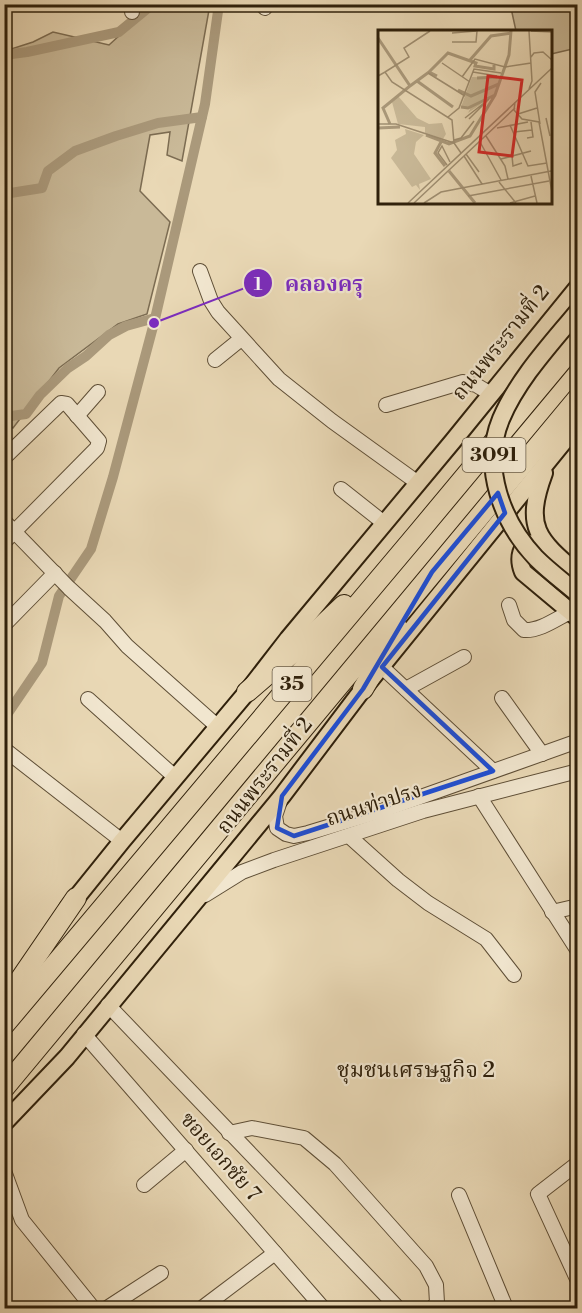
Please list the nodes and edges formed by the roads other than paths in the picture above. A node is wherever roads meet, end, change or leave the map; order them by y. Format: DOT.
graph roads {
  1 [pos="200,271"];
  2 [pos="578,287"];
  3 [pos="578,311"];
  4 [pos="241,339"];
  5 [pos="578,341"];
  6 [pos="215,360"];
  7 [pos="98,392"];
  8 [pos="491,394"];
  9 [pos="578,398"];
  10 [pos="386,405"];
  11 [pos="77,416"];
  12 [pos="578,424"];
  13 [pos="4,458"];
  14 [pos="549,460"];
  15 [pos="418,483"];
  16 [pos="341,489"];
  17 [pos="4,521"];
  18 [pos="384,524"];
  19 [pos="15,531"];
  20 [pos="418,533"];
  21 [pos="4,542"];
  22 [pos="550,550"];
  23 [pos="432,572"];
  24 [pos="578,574"];
  25 [pos="61,580"];
  26 [pos="578,594"];
  27 [pos="508,606"];
  28 [pos="574,615"];
  29 [pos="4,625"];
  30 [pos="464,657"];
  31 [pos="382,667"];
  32 [pos="363,689"];
  33 [pos="406,689"];
  34 [pos="248,692"];
  35 [pos="502,698"];
  36 [pos="88,699"];
  37 [pos="218,727"];
  38 [pos="578,741"];
  39 [pos="4,749"];
  40 [pos="542,754"];
  41 [pos="493,771"];
  42 [pos="578,771"];
  43 [pos="174,777"];
  44 [pos="282,796"];
  45 [pos="480,796"];
  46 [pos="349,837"];
  47 [pos="122,841"];
  48 [pos="76,898"];
  49 [pos="193,903"];
  50 [pos="578,906"];
  51 [pos="552,912"];
  52 [pos="578,951"];
  53 [pos="514,975"];
  54 [pos="4,985"];
  55 [pos="4,1003"];
  56 [pos="108,1005"];
  57 [pos="4,1025"];
  58 [pos="84,1034"];
  59 [pos="4,1089"];
  60 [pos="4,1123"];
  61 [pos="229,1133"];
  62 [pos="186,1150"];
  63 [pos="578,1163"];
  64 [pos="4,1171"];
  65 [pos="144,1185"];
  66 [pos="459,1195"];
  67 [pos="275,1253"];
  68 [pos="573,1256"];
  69 [pos="161,1272"];
  70 [pos="577,1282"];
  71 [pos="93,1308"];
  72 [pos="107,1308"];
  73 [pos="202,1308"];
  74 [pos="323,1308"];
  75 [pos="398,1308"];
  76 [pos="432,1308"];
  77 [pos="506,1308"];
  1 -- 4 [label="street"];
  2 -- 8 [label="main road, ถนนพระรามที่ 2 / 35"];
  3 -- 26 [label="main road, 3091, bridge"];
  4 -- 6 [label="street"];
  4 -- 15 [label="street"];
  5 -- 20 [label="highway, ถนนพระรามที่ 2 / 35"];
  7 -- 11 [label="street"];
  8 -- 10 [label="street"];
  8 -- 15 [label="main road, ถนนพระรามที่ 2 / 35"];
  9 -- 23 [label="highway, ถนนพระรามที่ 2 / 35"];
  11 -- 13 [label="street"];
  11 -- 19 [label="street"];
  12 -- 14 [label="main road, ถนนพระรามที่ 2"];
  14 -- 22 [label="main road"];
  14 -- 31 [label="main road, ถนนพระรามที่ 2"];
  15 -- 18 [label="main road, ถนนพระรามที่ 2 / 35"];
  16 -- 18 [label="street"];
  17 -- 19 [label="street"];
  18 -- 34 [label="main road, ถนนพระรามที่ 2 / 35"];
  19 -- 21 [label="street"];
  19 -- 25 [label="street"];
  20 -- 34 [label="highway"];
  20 -- 57 [label="highway, ถนนพระรามที่ 2 / 35"];
  22 -- 24 [label="main road"];
  22 -- 28 [label="main road"];
  23 -- 32 [label="highway"];
  23 -- 59 [label="highway, ถนนพระรามที่ 2 / 35"];
  25 -- 29 [label="street"];
  25 -- 37 [label="street"];
  27 -- 28 [label="street"];
  30 -- 33 [label="street"];
  31 -- 32 [label="main road, ถนนพระรามที่ 2"];
  31 -- 33 [label="street"];
  32 -- 44 [label="main road, ถนนพระรามที่ 2"];
  33 -- 41 [label="street"];
  34 -- 37 [label="main road, ถนนพระรามที่ 2 / 35"];
  35 -- 40 [label="street"];
  36 -- 43 [label="street"];
  37 -- 43 [label="main road, ถนนพระรามที่ 2 / 35"];
  38 -- 40 [label="street, ถนนท่าปรง"];
  39 -- 47 [label="street"];
  40 -- 41 [label="street, ถนนท่าปรง"];
  41 -- 44 [label="street, ถนนท่าปรง"];
  42 -- 45 [label="street, ถนนท่าปรง"];
  43 -- 47 [label="main road, ถนนพระรามที่ 2 / 35"];
  44 -- 49 [label="main road, ถนนพระรามที่ 2"];
  45 -- 46 [label="street, ถนนท่าปรง"];
  45 -- 51 [label="street"];
  46 -- 49 [label="street, ถนนท่าปรง"];
  46 -- 53 [label="street"];
  47 -- 48 [label="main road, ถนนพระรามที่ 2 / 35"];
  48 -- 54 [label="main road, ถนนพระรามที่ 2 / 35"];
  48 -- 55 [label="highway"];
  49 -- 56 [label="main road, ถนนพระรามที่ 2"];
  50 -- 51 [label="street"];
  51 -- 52 [label="street"];
  56 -- 58 [label="main road, ถนนพระรามที่ 2"];
  56 -- 61 [label="street"];
  58 -- 60 [label="main road, ถนนพระรามที่ 2"];
  58 -- 62 [label="street, ซอยเอกชัย 7"];
  61 -- 75 [label="street"];
  61 -- 76 [label="street"];
  62 -- 65 [label="street"];
  62 -- 67 [label="street, ซอยเอกชัย 7"];
  63 -- 68 [label="street"];
  64 -- 71 [label="street"];
  66 -- 77 [label="street"];
  67 -- 73 [label="street"];
  67 -- 74 [label="street, ซอยเอกชัย 7"];
  68 -- 70 [label="street"];
  69 -- 72 [label="street"];
}
